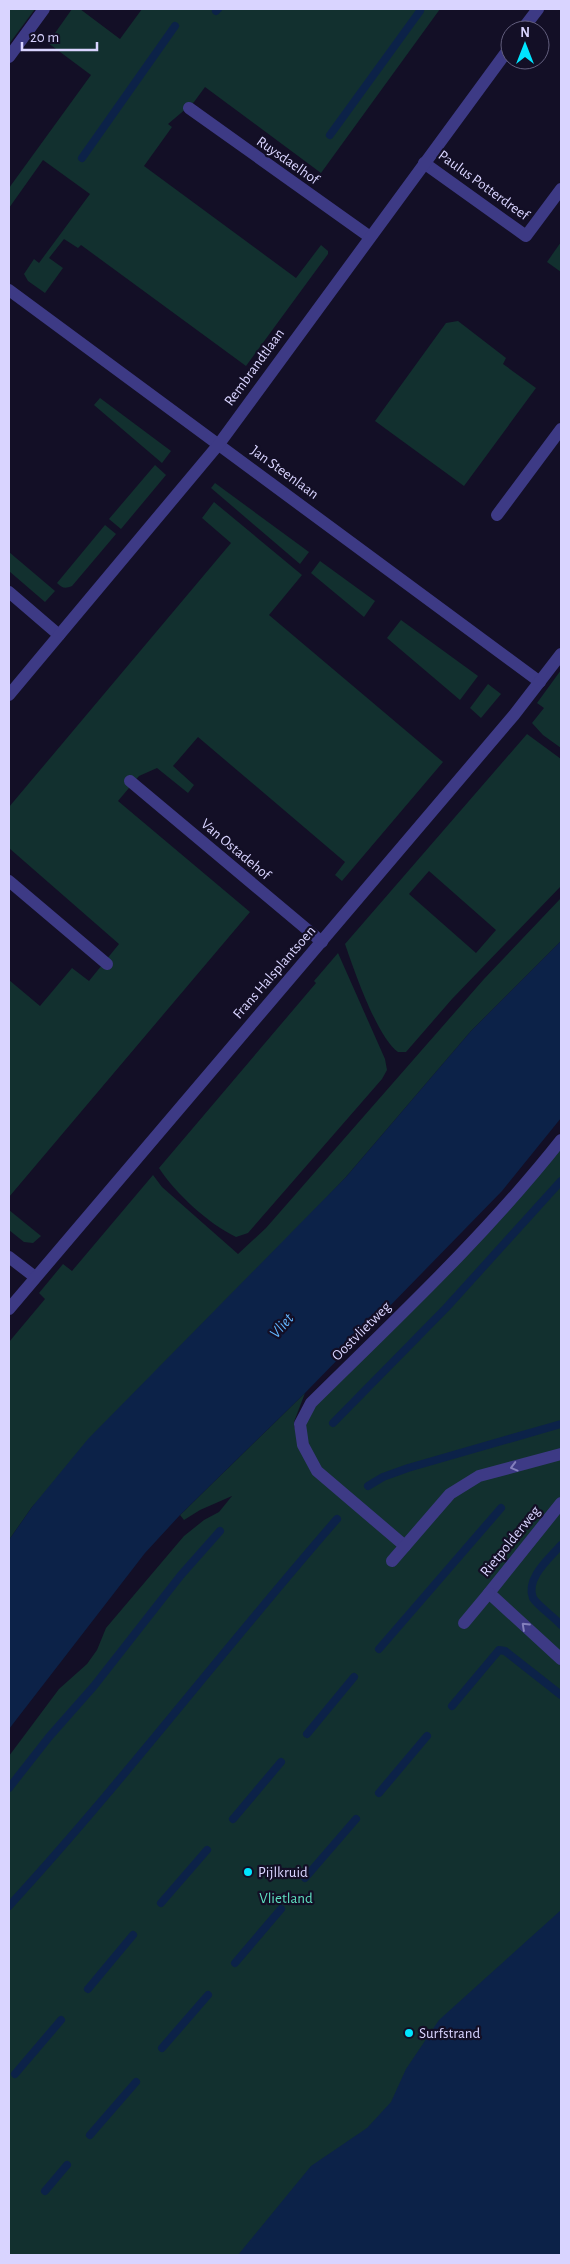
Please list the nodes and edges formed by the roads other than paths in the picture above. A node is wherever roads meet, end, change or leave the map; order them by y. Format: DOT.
graph roads {
  1 [pos="44,9"];
  2 [pos="538,9"];
  3 [pos="530,20"];
  4 [pos="9,57"];
  5 [pos="500,60"];
  6 [pos="189,108"];
  7 [pos="424,163"];
  8 [pos="561,189"];
  9 [pos="370,237"];
  10 [pos="9,290"];
  11 [pos="561,429"];
  12 [pos="219,444"];
  13 [pos="497,515"];
  14 [pos="9,592"];
  15 [pos="59,635"];
  16 [pos="561,654"];
  17 [pos="540,682"];
  18 [pos="9,695"];
  19 [pos="130,781"];
  20 [pos="9,881"];
  21 [pos="322,942"];
  22 [pos="107,964"];
  23 [pos="561,1140"];
  24 [pos="9,1256"];
  25 [pos="35,1277"];
  26 [pos="9,1309"];
  27 [pos="561,1454"];
  28 [pos="561,1503"];
  29 [pos="405,1546"];
  30 [pos="392,1561"];
  31 [pos="489,1593"];
  32 [pos="464,1623"];
  33 [pos="561,1659"];
  1 -- 4 [label="street"];
  2 -- 3 [label="street"];
  5 -- 7 [label="street, Rembrandtlaan"];
  6 -- 9 [label="street, Ruysdaelhof"];
  7 -- 8 [label="street, Paulus Potterdreef"];
  7 -- 9 [label="street, Rembrandtlaan"];
  9 -- 12 [label="street, Rembrandtlaan"];
  10 -- 12 [label="street, Jan Steenlaan"];
  11 -- 13 [label="street"];
  12 -- 15 [label="street, Rembrandtlaan"];
  12 -- 17 [label="street, Jan Steenlaan"];
  14 -- 15 [label="street"];
  15 -- 18 [label="street, Rembrandtlaan"];
  16 -- 17 [label="street, Frans Halsplantsoen"];
  17 -- 21 [label="street, Frans Halsplantsoen"];
  19 -- 21 [label="street, Van Ostadehof"];
  20 -- 22 [label="street"];
  21 -- 25 [label="street, Frans Halsplantsoen"];
  23 -- 29 [label="street, Oostvlietweg"];
  24 -- 25 [label="street"];
  25 -- 26 [label="street, Frans Halsplantsoen"];
  27 -- 29 [label="street, one-way"];
  28 -- 31 [label="street, Rietpolderweg"];
  29 -- 30 [label="street"];
  31 -- 32 [label="street"];
  33 -- 31 [label="street, Rietpolderweg, one-way"];
}
